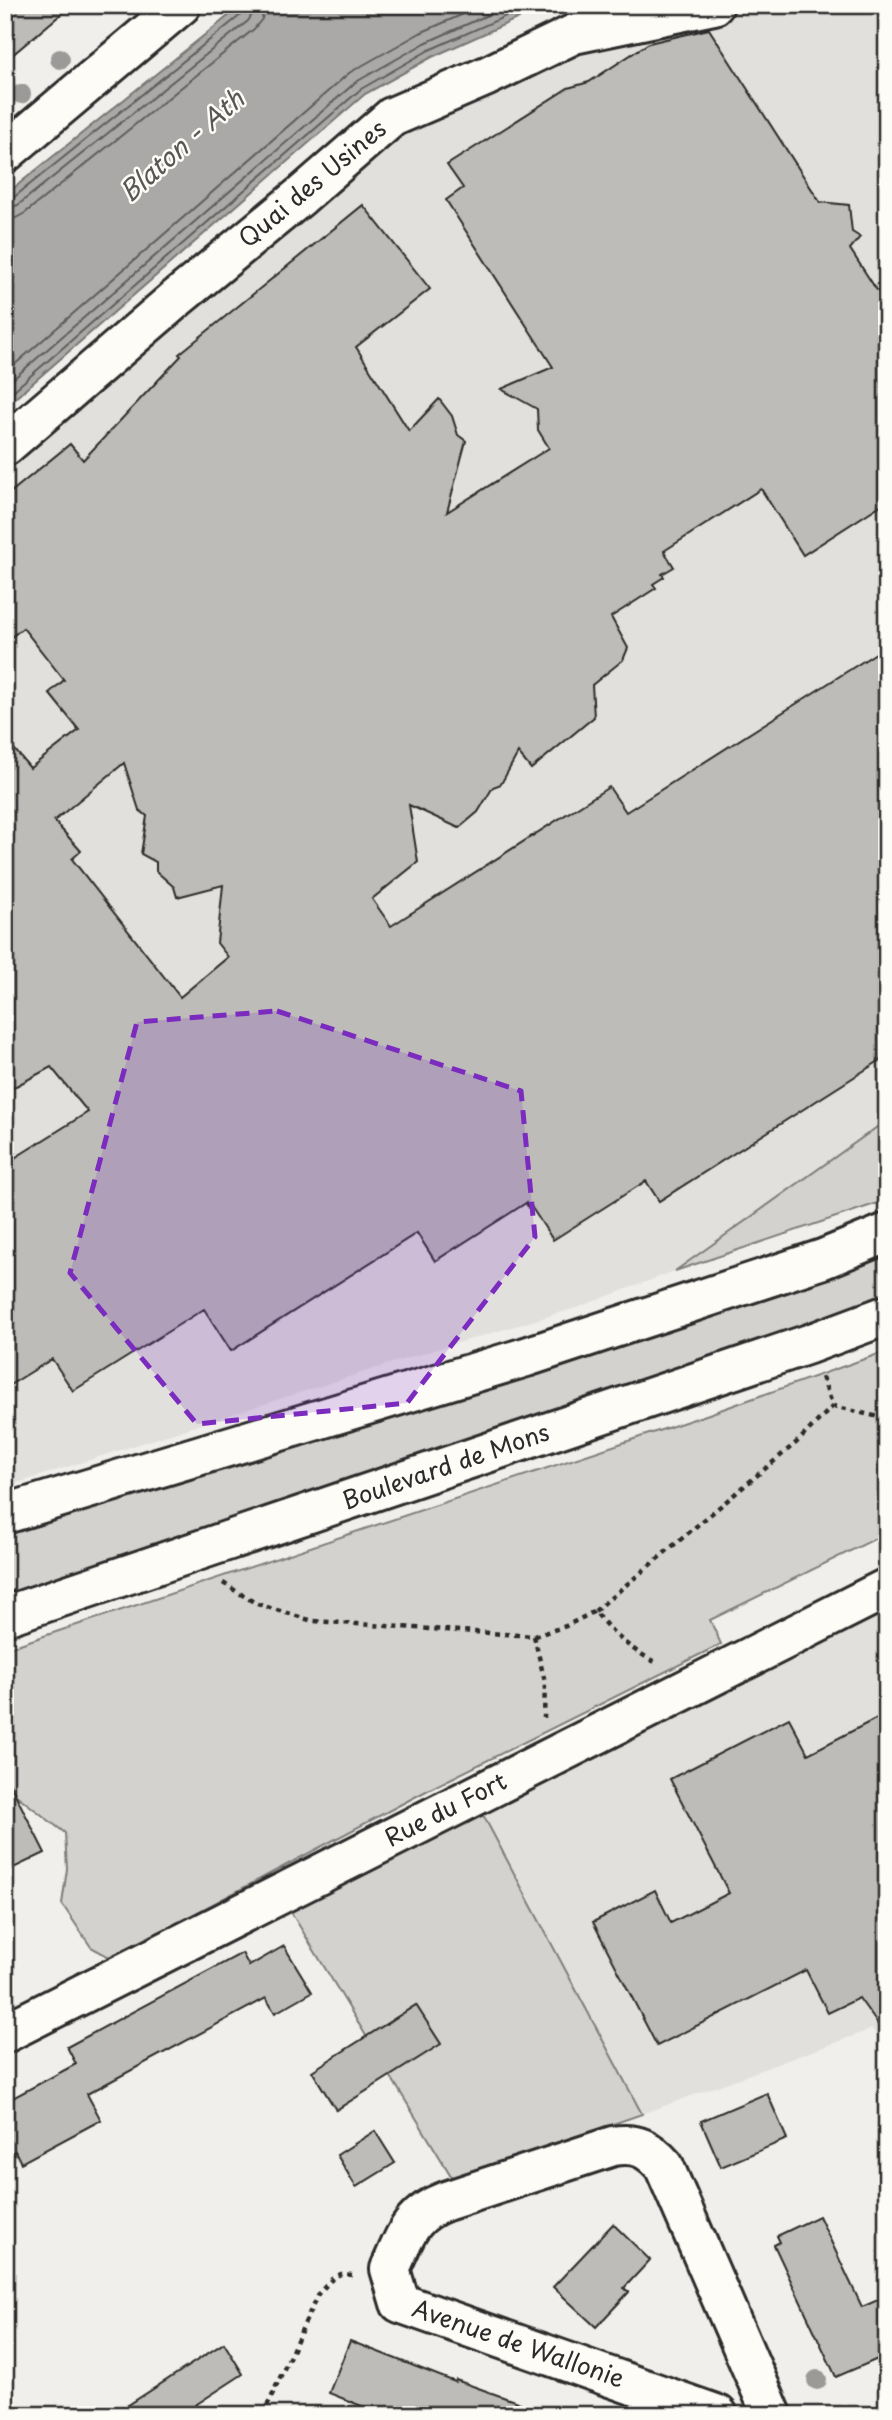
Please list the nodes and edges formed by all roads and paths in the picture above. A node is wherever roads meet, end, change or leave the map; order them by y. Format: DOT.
graph roads {
  1 [pos="181,5"];
  2 [pos="713,5"];
  3 [pos="5,153"];
  4 [pos="5,446"];
  5 [pos="887,1233"];
  6 [pos="887,1315"];
  7 [pos="809,1344"];
  8 [pos="833,1406"];
  9 [pos="887,1419"];
  10 [pos="5,1514"];
  11 [pos="196,1552"];
  12 [pos="887,1588"];
  13 [pos="595,1611"];
  14 [pos="5,1616"];
  15 [pos="534,1636"];
  16 [pos="696,1684"];
  17 [pos="537,1763"];
  18 [pos="5,2032"];
  19 [pos="396,2289"];
  20 [pos="263,2415"];
  21 [pos="718,2415"];
  22 [pos="772,2415"];
  1 -- 3 [label="street"];
  2 -- 4 [label="street, Quai des Usines"];
  5 -- 10 [label="street"];
  6 -- 7 [label="street, Boulevard de Mons"];
  7 -- 8 [label="path"];
  7 -- 11 [label="street, Boulevard de Mons"];
  8 -- 9 [label="path"];
  8 -- 13 [label="path"];
  11 -- 14 [label="street, Boulevard de Mons"];
  11 -- 15 [label="path"];
  12 -- 16 [label="street, Rue du Fort"];
  13 -- 15 [label="path"];
  13 -- 16 [label="path"];
  15 -- 17 [label="path"];
  16 -- 17 [label="street, Rue du Fort"];
  17 -- 18 [label="street, Rue du Fort"];
  19 -- 20 [label="path"];
  19 -- 21 [label="street, Avenue de Wallonie"];
  19 -- 22 [label="street, Avenue de Wallonie"];
}
